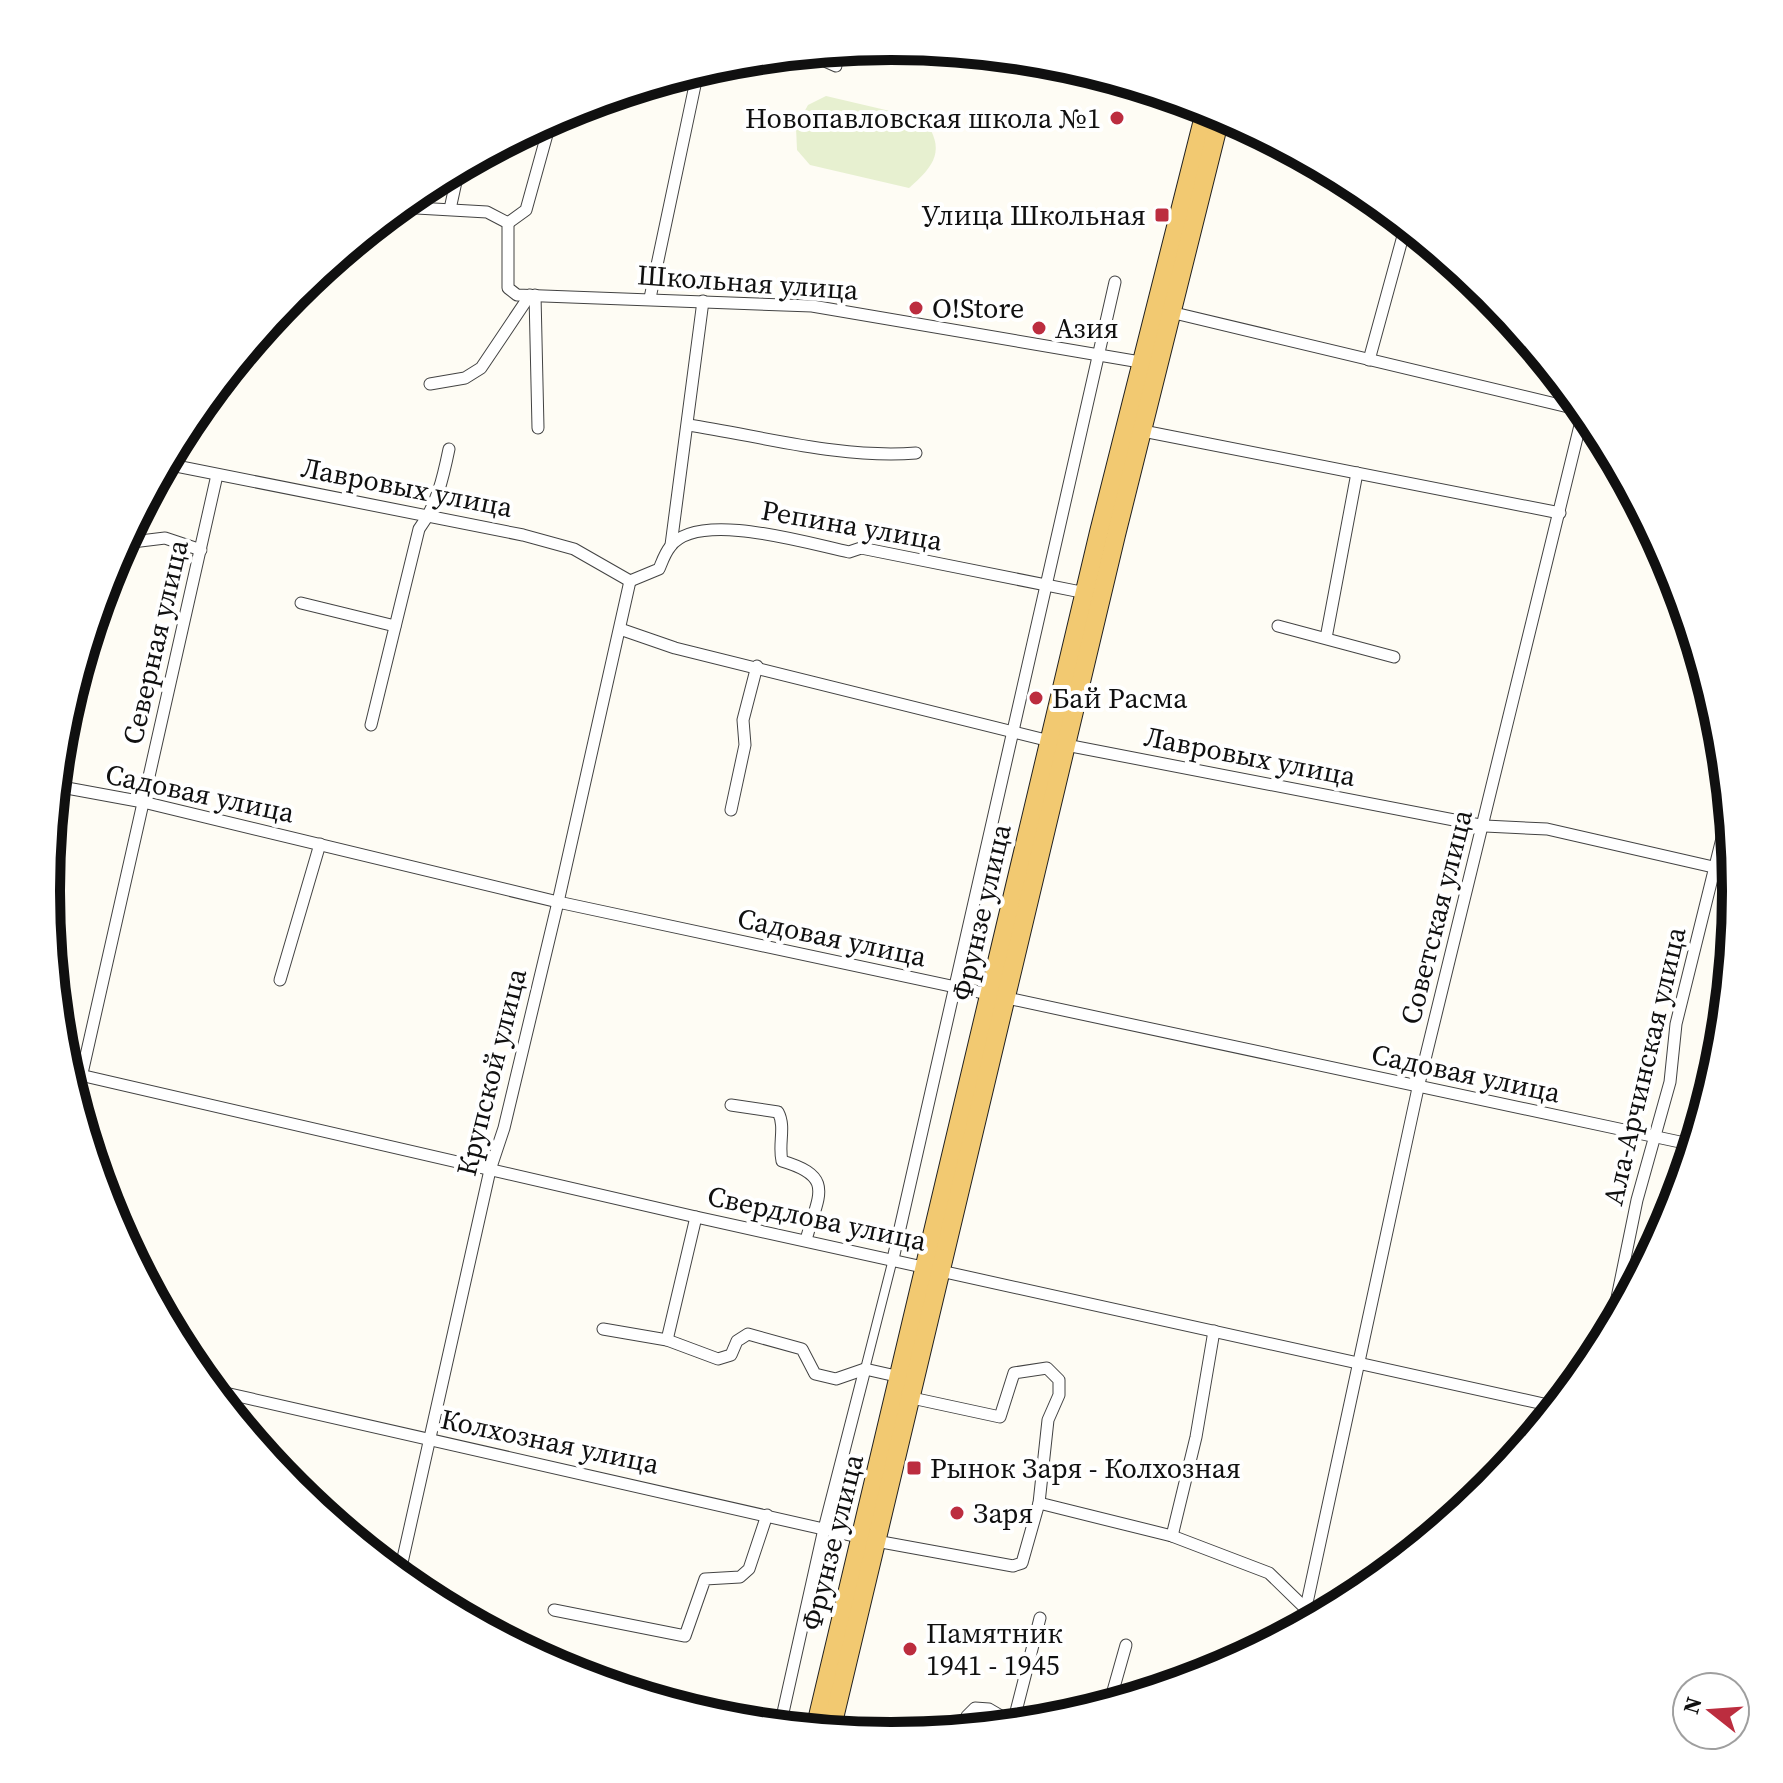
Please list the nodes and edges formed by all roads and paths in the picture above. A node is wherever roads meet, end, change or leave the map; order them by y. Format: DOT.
graph roads {
  1 [pos="829,63"];
  2 [pos="836,66"];
  3 [pos="695,84"];
  4 [pos="1203,121"];
  5 [pos="1217,126"];
  6 [pos="547,135"];
  7 [pos="456,184"];
  8 [pos="419,208"];
  9 [pos="450,209"];
  10 [pos="508,223"];
  11 [pos="1403,236"];
  12 [pos="1115,282"];
  13 [pos="532,295"];
  14 [pos="650,298"];
  15 [pos="703,301"];
  16 [pos="1164,311"];
  17 [pos="1100,353"];
  18 [pos="1369,360"];
  19 [pos="1151,364"];
  20 [pos="430,384"];
  21 [pos="1566,406"];
  22 [pos="688,425"];
  23 [pos="1581,427"];
  24 [pos="538,428"];
  25 [pos="1143,431"];
  26 [pos="449,449"];
  27 [pos="916,453"];
  28 [pos="177,466"];
  29 [pos="1357,473"];
  30 [pos="217,475"];
  31 [pos="1560,513"];
  32 [pos="429,515"];
  33 [pos="138,541"];
  34 [pos="671,545"];
  35 [pos="201,550"];
  36 [pos="630,581"];
  37 [pos="1044,585"];
  38 [pos="1086,593"];
  39 [pos="301,603"];
  40 [pos="395,626"];
  41 [pos="1278,626"];
  42 [pos="620,629"];
  43 [pos="1326,638"];
  44 [pos="1394,657"];
  45 [pos="757,666"];
  46 [pos="371,725"];
  47 [pos="1013,731"];
  48 [pos="1058,743"];
  49 [pos="67,788"];
  50 [pos="143,802"];
  51 [pos="731,810"];
  52 [pos="1485,826"];
  53 [pos="320,844"];
  54 [pos="1721,844"];
  55 [pos="1716,868"];
  56 [pos="1722,869"];
  57 [pos="558,902"];
  58 [pos="280,980"];
  59 [pos="954,988"];
  60 [pos="998,998"];
  61 [pos="81,1076"];
  62 [pos="1418,1088"];
  63 [pos="731,1105"];
  64 [pos="1653,1138"];
  65 [pos="1684,1143"];
  66 [pos="490,1170"];
  67 [pos="696,1217"];
  68 [pos="806,1240"];
  69 [pos="893,1259"];
  70 [pos="935,1268"];
  71 [pos="1618,1295"];
  72 [pos="603,1329"];
  73 [pos="1214,1331"];
  74 [pos="667,1340"];
  75 [pos="1356,1363"];
  76 [pos="865,1369"];
  77 [pos="910,1385"];
  78 [pos="229,1394"];
  79 [pos="1546,1405"];
  80 [pos="431,1440"];
  81 [pos="1039,1503"];
  82 [pos="767,1515"];
  83 [pos="824,1529"];
  84 [pos="1172,1536"];
  85 [pos="869,1539"];
  86 [pos="402,1563"];
  87 [pos="1305,1608"];
  88 [pos="554,1610"];
  89 [pos="1304,1614"];
  90 [pos="1040,1618"];
  91 [pos="1126,1645"];
  92 [pos="1112,1693"];
  93 [pos="1015,1713"];
  94 [pos="782,1716"];
  95 [pos="1001,1716"];
  96 [pos="818,1719"];
  97 [pos="966,1719"];
  98 [pos="833,1721"];
  1 -- 2 [label="street"];
  3 -- 14 [label="street"];
  4 -- 16 [label="main road, Фрунзе улица"];
  5 -- 16 [label="main road, Фрунзе улица"];
  6 -- 10 [label="street"];
  7 -- 9 [label="street"];
  8 -- 9 [label="street"];
  9 -- 10 [label="street"];
  10 -- 13 [label="street"];
  11 -- 18 [label="street"];
  12 -- 17 [label="street"];
  13 -- 14 [label="street, Школьная улица"];
  13 -- 20 [label="street"];
  13 -- 24 [label="street"];
  14 -- 15 [label="street, Школьная улица"];
  15 -- 17 [label="street, Школьная улица"];
  15 -- 22 [label="street"];
  16 -- 18 [label="street"];
  16 -- 19 [label="main road, Фрунзе улица"];
  17 -- 19 [label="street, Школьная улица"];
  17 -- 37 [label="street"];
  18 -- 21 [label="street"];
  19 -- 25 [label="main road, Фрунзе улица"];
  19 -- 38 [label="main road, Фрунзе улица"];
  22 -- 27 [label="street"];
  22 -- 34 [label="street"];
  23 -- 31 [label="street, Советская улица"];
  25 -- 29 [label="street"];
  25 -- 48 [label="main road, Фрунзе улица"];
  26 -- 32 [label="street"];
  28 -- 30 [label="street, Лавровых улица"];
  29 -- 31 [label="street"];
  29 -- 43 [label="street"];
  30 -- 32 [label="street, Лавровых улица"];
  30 -- 35 [label="street, Северная улица"];
  31 -- 52 [label="street, Советская улица"];
  32 -- 36 [label="street, Лавровых улица"];
  32 -- 40 [label="street"];
  33 -- 35 [label="street"];
  34 -- 36 [label="street, Репина улица"];
  34 -- 37 [label="street, Репина улица"];
  35 -- 50 [label="street, Северная улица"];
  36 -- 42 [label="street, Крупской улица"];
  37 -- 38 [label="street, Репина улица"];
  37 -- 47 [label="street"];
  38 -- 48 [label="main road, Фрунзе улица"];
  39 -- 40 [label="street"];
  40 -- 46 [label="street"];
  41 -- 43 [label="street"];
  42 -- 45 [label="street, Лавровых улица"];
  42 -- 57 [label="street, Крупской улица"];
  43 -- 44 [label="street"];
  45 -- 47 [label="street, Лавровых улица"];
  45 -- 51 [label="street"];
  47 -- 48 [label="street, Лавровых улица"];
  47 -- 59 [label="street"];
  48 -- 52 [label="street, Лавровых улица"];
  48 -- 60 [label="main road, Фрунзе улица"];
  49 -- 50 [label="street, Садовая улица"];
  50 -- 53 [label="street, Садовая улица"];
  50 -- 61 [label="street, Северная улица"];
  52 -- 55 [label="street, Лавровых улица"];
  52 -- 62 [label="street, Советская улица"];
  53 -- 57 [label="street, Садовая улица"];
  53 -- 58 [label="street"];
  54 -- 55 [label="street, Ала-Арчинская улица"];
  55 -- 56 [label="street, Лавровых улица"];
  55 -- 64 [label="street, Ала-Арчинская улица"];
  57 -- 59 [label="street, Садовая улица"];
  57 -- 66 [label="street, Крупской улица"];
  59 -- 60 [label="street, Садовая улица"];
  59 -- 69 [label="street"];
  60 -- 62 [label="street, Садовая улица"];
  60 -- 70 [label="main road, Фрунзе улица"];
  61 -- 66 [label="street, Свердлова улица"];
  62 -- 64 [label="street, Садовая улица"];
  62 -- 75 [label="street, Советская улица"];
  63 -- 68 [label="street"];
  64 -- 65 [label="street, Садовая улица"];
  64 -- 71 [label="street, Ала-Арчинская улица"];
  66 -- 67 [label="street, Свердлова улица"];
  66 -- 80 [label="street, Крупской улица"];
  67 -- 68 [label="street, Свердлова улица"];
  67 -- 74 [label="street"];
  68 -- 69 [label="street, Свердлова улица"];
  69 -- 70 [label="street, Свердлова улица"];
  69 -- 76 [label="street"];
  70 -- 73 [label="street, Свердлова улица"];
  70 -- 77 [label="main road, Фрунзе улица"];
  72 -- 74 [label="street"];
  73 -- 75 [label="street, Свердлова улица"];
  73 -- 84 [label="street"];
  74 -- 76 [label="street"];
  75 -- 79 [label="street, Свердлова улица"];
  75 -- 87 [label="street, Советская улица"];
  76 -- 77 [label="street"];
  76 -- 83 [label="street"];
  77 -- 81 [label="street"];
  77 -- 85 [label="main road, Фрунзе улица"];
  78 -- 80 [label="street, Колхозная улица"];
  80 -- 82 [label="street, Колхозная улица"];
  80 -- 86 [label="street, Крупской улица"];
  81 -- 84 [label="street"];
  81 -- 85 [label="street, Колхозная улица"];
  82 -- 83 [label="street, Колхозная улица"];
  82 -- 88 [label="street"];
  83 -- 85 [label="street, Колхозная улица"];
  83 -- 94 [label="street"];
  84 -- 87 [label="street"];
  85 -- 96 [label="main road, Фрунзе улица"];
  85 -- 98 [label="main road, Фрунзе улица"];
  87 -- 89 [label="street, Советская улица"];
  90 -- 93 [label="street"];
  91 -- 92 [label="street"];
  95 -- 97 [label="street"];
}
